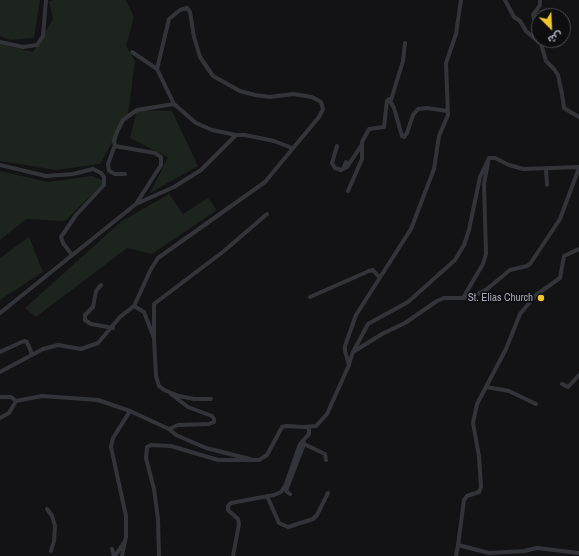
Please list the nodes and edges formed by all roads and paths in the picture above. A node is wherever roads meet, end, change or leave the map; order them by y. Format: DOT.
graph roads {
  1 [pos="46,0"];
  2 [pos="462,0"];
  3 [pos="505,0"];
  4 [pos="531,35"];
  5 [pos="0,42"];
  6 [pos="405,43"];
  7 [pos="543,48"];
  8 [pos="132,52"];
  9 [pos="157,69"];
  10 [pos="391,100"];
  11 [pos="174,104"];
  12 [pos="447,111"];
  13 [pos="579,117"];
  14 [pos="236,135"];
  15 [pos="115,145"];
  16 [pos="337,146"];
  17 [pos="361,146"];
  18 [pos="292,148"];
  19 [pos="489,158"];
  20 [pos="346,162"];
  21 [pos="0,165"];
  22 [pos="579,168"];
  23 [pos="546,169"];
  24 [pos="343,170"];
  25 [pos="124,174"];
  26 [pos="547,184"];
  27 [pos="348,192"];
  28 [pos="136,204"];
  29 [pos="266,214"];
  30 [pos="579,249"];
  31 [pos="72,255"];
  32 [pos="379,277"];
  33 [pos="101,285"];
  34 [pos="310,298"];
  35 [pos="463,298"];
  36 [pos="134,306"];
  37 [pos="0,313"];
  38 [pos="113,328"];
  39 [pos="154,338"];
  40 [pos="0,352"];
  41 [pos="353,352"];
  42 [pos="32,354"];
  43 [pos="349,365"];
  44 [pos="0,372"];
  45 [pos="579,375"];
  46 [pos="562,384"];
  47 [pos="486,387"];
  48 [pos="164,390"];
  49 [pos="0,397"];
  50 [pos="212,399"];
  51 [pos="16,401"];
  52 [pos="536,404"];
  53 [pos="130,411"];
  54 [pos="0,418"];
  55 [pos="309,428"];
  56 [pos="169,429"];
  57 [pos="304,442"];
  58 [pos="253,460"];
  59 [pos="326,460"];
  60 [pos="328,493"];
  61 [pos="290,494"];
  62 [pos="267,496"];
  63 [pos="47,509"];
  64 [pos="125,541"];
  65 [pos="458,545"];
  66 [pos="112,549"];
  67 [pos="50,551"];
  68 [pos="579,553"];
  69 [pos="115,556"];
  70 [pos="122,556"];
  71 [pos="159,556"];
  72 [pos="233,556"];
  73 [pos="456,556"];
  1 -- 5 [label="street"];
  2 -- 12 [label="street"];
  3 -- 4 [label="street"];
  6 -- 10 [label="street"];
  7 -- 13 [label="street"];
  8 -- 9 [label="street"];
  9 -- 11 [label="street"];
  9 -- 18 [label="street"];
  10 -- 12 [label="street"];
  10 -- 17 [label="street"];
  11 -- 14 [label="street"];
  11 -- 15 [label="street"];
  12 -- 32 [label="street"];
  14 -- 18 [label="street"];
  14 -- 28 [label="street"];
  15 -- 25 [label="street"];
  15 -- 28 [label="street"];
  16 -- 24 [label="street"];
  17 -- 24 [label="street"];
  17 -- 27 [label="street"];
  18 -- 36 [label="street"];
  19 -- 23 [label="street"];
  19 -- 35 [label="street"];
  19 -- 41 [label="street"];
  20 -- 24 [label="street"];
  21 -- 31 [label="street"];
  22 -- 23 [label="street"];
  22 -- 35 [label="street"];
  23 -- 26 [label="street"];
  28 -- 31 [label="street"];
  29 -- 39 [label="street"];
  30 -- 47 [label="street"];
  31 -- 37 [label="street"];
  32 -- 34 [label="street"];
  32 -- 43 [label="street"];
  33 -- 38 [label="street"];
  35 -- 41 [label="street"];
  36 -- 38 [label="street"];
  36 -- 39 [label="street"];
  38 -- 42 [label="street"];
  39 -- 48 [label="street"];
  40 -- 42 [label="street"];
  41 -- 43 [label="street"];
  42 -- 44 [label="street"];
  43 -- 55 [label="street"];
  45 -- 46 [label="street"];
  47 -- 52 [label="street"];
  47 -- 65 [label="street"];
  48 -- 50 [label="street"];
  48 -- 56 [label="street"];
  49 -- 51 [label="street"];
  51 -- 53 [label="street"];
  51 -- 54 [label="street"];
  53 -- 56 [label="street"];
  53 -- 64 [label="street"];
  55 -- 57 [label="street"];
  55 -- 58 [label="street"];
  56 -- 58 [label="street"];
  57 -- 59 [label="street"];
  57 -- 61 [label="street"];
  57 -- 62 [label="street"];
  58 -- 71 [label="street"];
  60 -- 62 [label="street"];
  62 -- 72 [label="street"];
  63 -- 67 [label="street"];
  64 -- 69 [label="street"];
  64 -- 70 [label="street"];
  65 -- 68 [label="street"];
  65 -- 73 [label="street"];
  66 -- 69 [label="street"];
}
